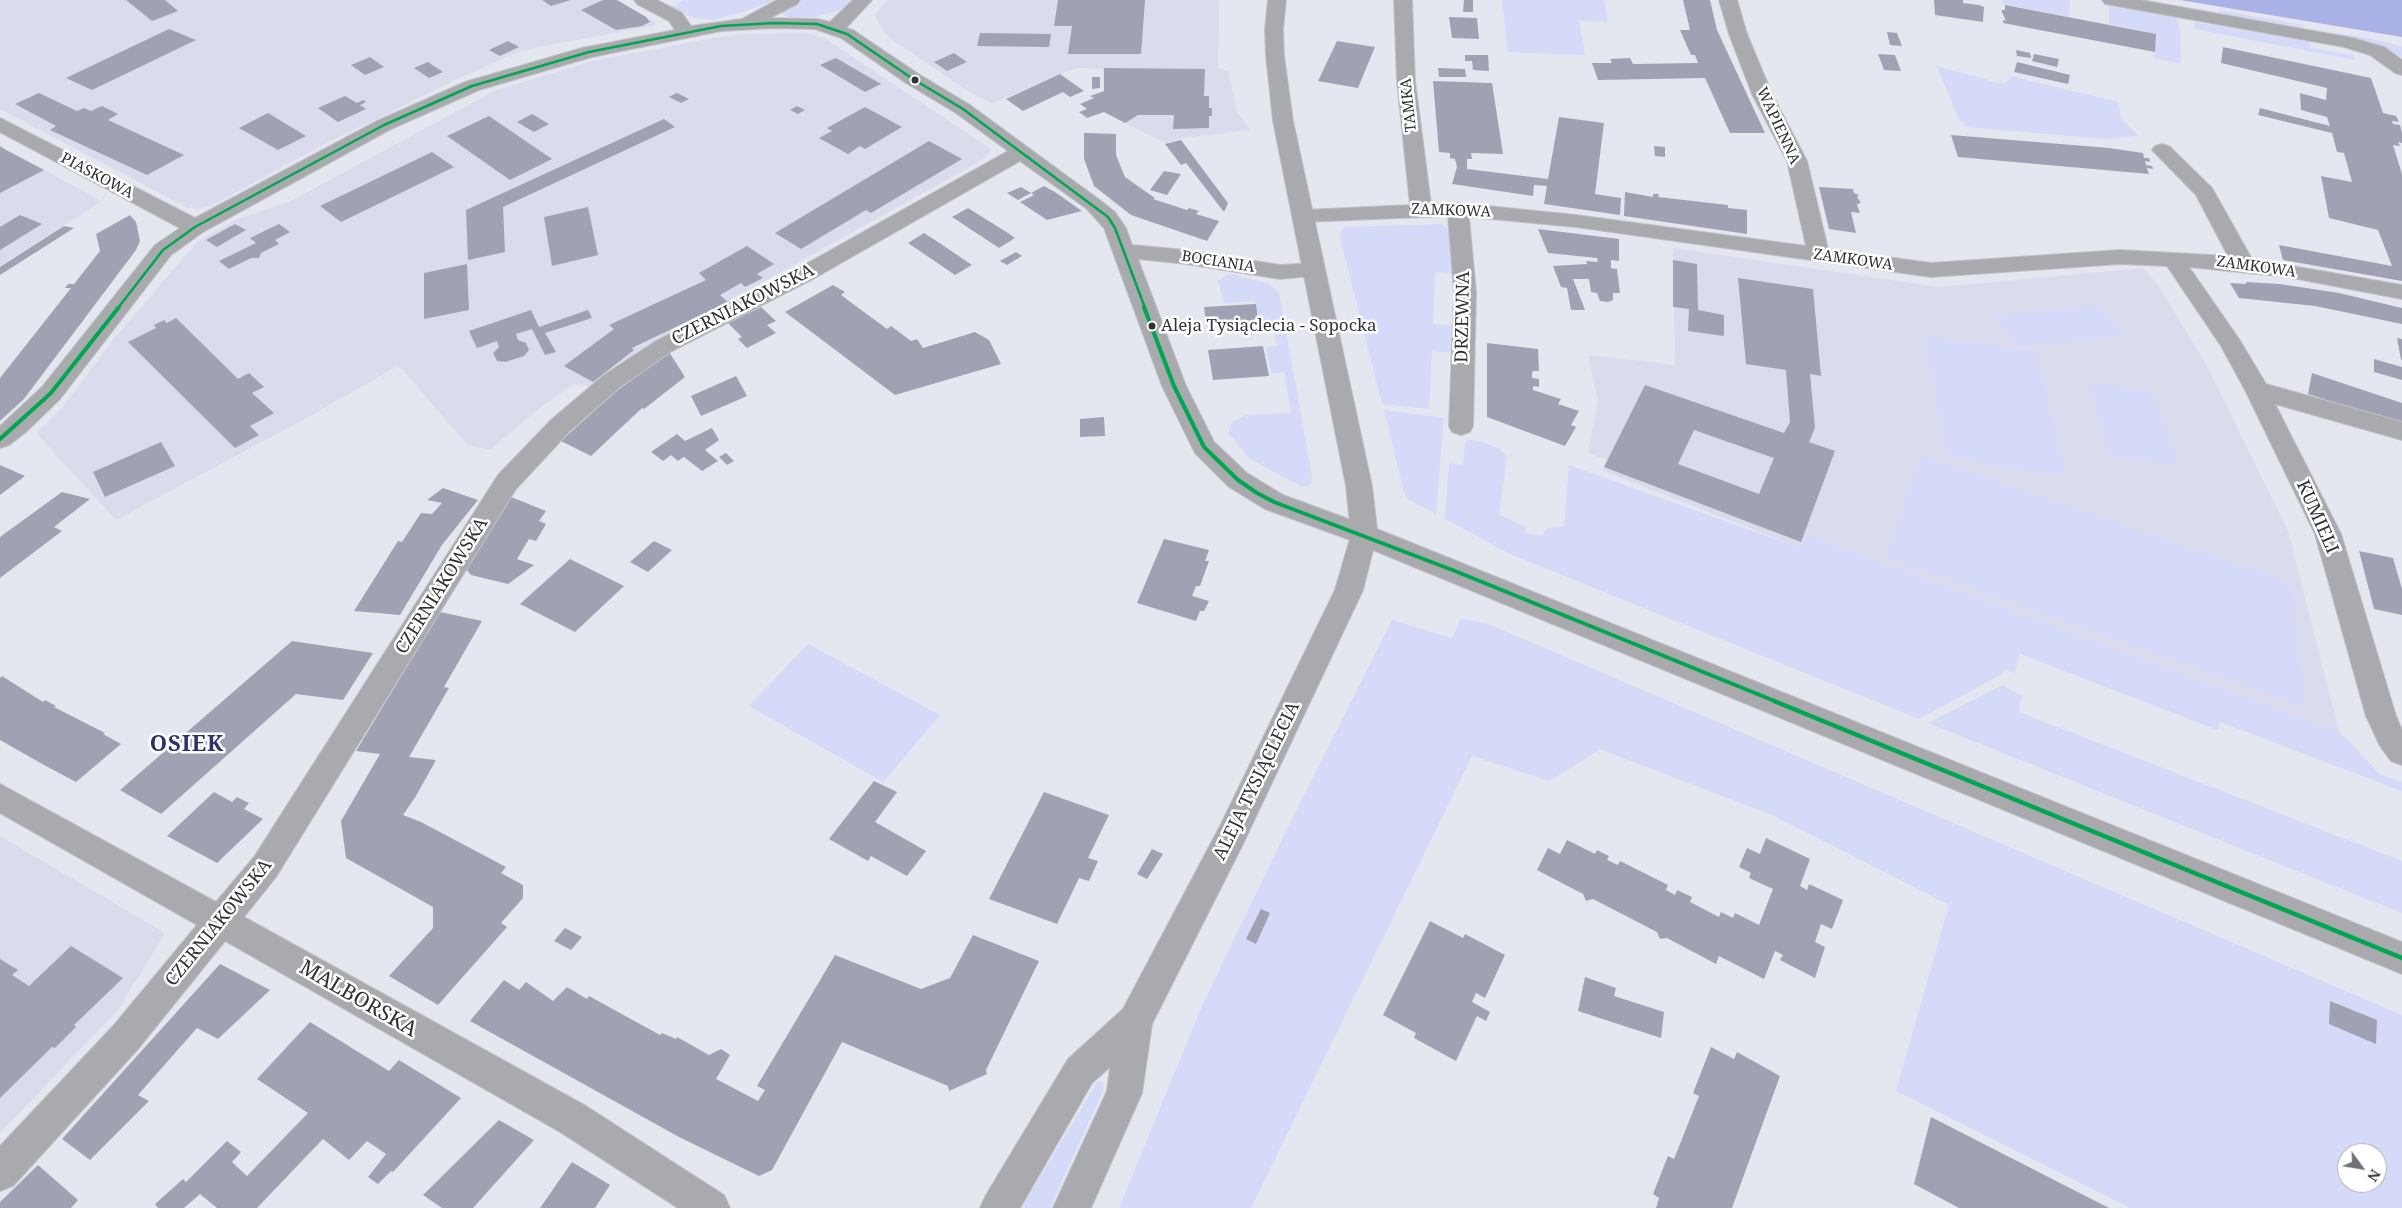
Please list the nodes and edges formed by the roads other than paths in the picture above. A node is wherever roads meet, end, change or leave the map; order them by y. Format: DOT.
graph roads {
  1 [pos="643,0"];
  2 [pos="791,0"];
  3 [pos="864,0"];
  4 [pos="1277,0"];
  5 [pos="1403,0"];
  6 [pos="1728,0"];
  7 [pos="2111,0"];
  8 [pos="746,23"];
  9 [pos="835,28"];
  10 [pos="686,32"];
  11 [pos="2402,68"];
  12 [pos="0,124"];
  13 [pos="2162,150"];
  14 [pos="1021,152"];
  15 [pos="1458,208"];
  16 [pos="1421,209"];
  17 [pos="195,227"];
  18 [pos="1306,227"];
  19 [pos="1122,251"];
  20 [pos="1819,255"];
  21 [pos="2173,259"];
  22 [pos="2243,263"];
  23 [pos="1314,270"];
  24 [pos="2402,292"];
  25 [pos="2257,390"];
  26 [pos="1461,426"];
  27 [pos="2402,431"];
  28 [pos="0,439"];
  29 [pos="1364,535"];
  30 [pos="2402,752"];
  31 [pos="0,797"];
  32 [pos="223,922"];
  33 [pos="2402,958"];
  34 [pos="1135,1021"];
  35 [pos="0,1173"];
  36 [pos="711,1208"];
  37 [pos="999,1208"];
  38 [pos="1072,1208"];
  1 -- 10 [label="street"];
  2 -- 8 [label="street"];
  3 -- 9 [label="street"];
  4 -- 18 [label="main road, ALEJA TYSIĄCLECIA"];
  5 -- 16 [label="street, TAMKA"];
  6 -- 20 [label="street, WAPIENNA"];
  7 -- 11 [label="street"];
  8 -- 9 [label="street"];
  8 -- 10 [label="street"];
  9 -- 14 [label="street"];
  10 -- 17 [label="street"];
  12 -- 17 [label="street, PIASKOWA"];
  13 -- 22 [label="street"];
  14 -- 19 [label="street"];
  14 -- 32 [label="street, CZERNIAKOWSKA"];
  15 -- 16 [label="street, ZAMKOWA"];
  15 -- 20 [label="street, ZAMKOWA"];
  15 -- 26 [label="street, DRZEWNA"];
  16 -- 18 [label="street, ZAMKOWA"];
  17 -- 28 [label="street"];
  18 -- 23 [label="main road, ALEJA TYSIĄCLECIA"];
  19 -- 23 [label="street, BOCIANIA"];
  19 -- 29 [label="street"];
  20 -- 21 [label="street, ZAMKOWA"];
  21 -- 22 [label="street, ZAMKOWA"];
  21 -- 25 [label="street, KUMIELI"];
  22 -- 24 [label="street, ZAMKOWA"];
  23 -- 29 [label="main road, ALEJA TYSIĄCLECIA"];
  25 -- 27 [label="street"];
  25 -- 30 [label="street, KUMIELI"];
  29 -- 33 [label="main road"];
  29 -- 34 [label="main road, ALEJA TYSIĄCLECIA"];
  31 -- 32 [label="street, MALBORSKA"];
  32 -- 35 [label="street, CZERNIAKOWSKA"];
  32 -- 36 [label="street, MALBORSKA"];
  34 -- 37 [label="main road, ALEJA TYSIĄCLECIA"];
  34 -- 38 [label="main road, ALEJA TYSIĄCLECIA"];
}
